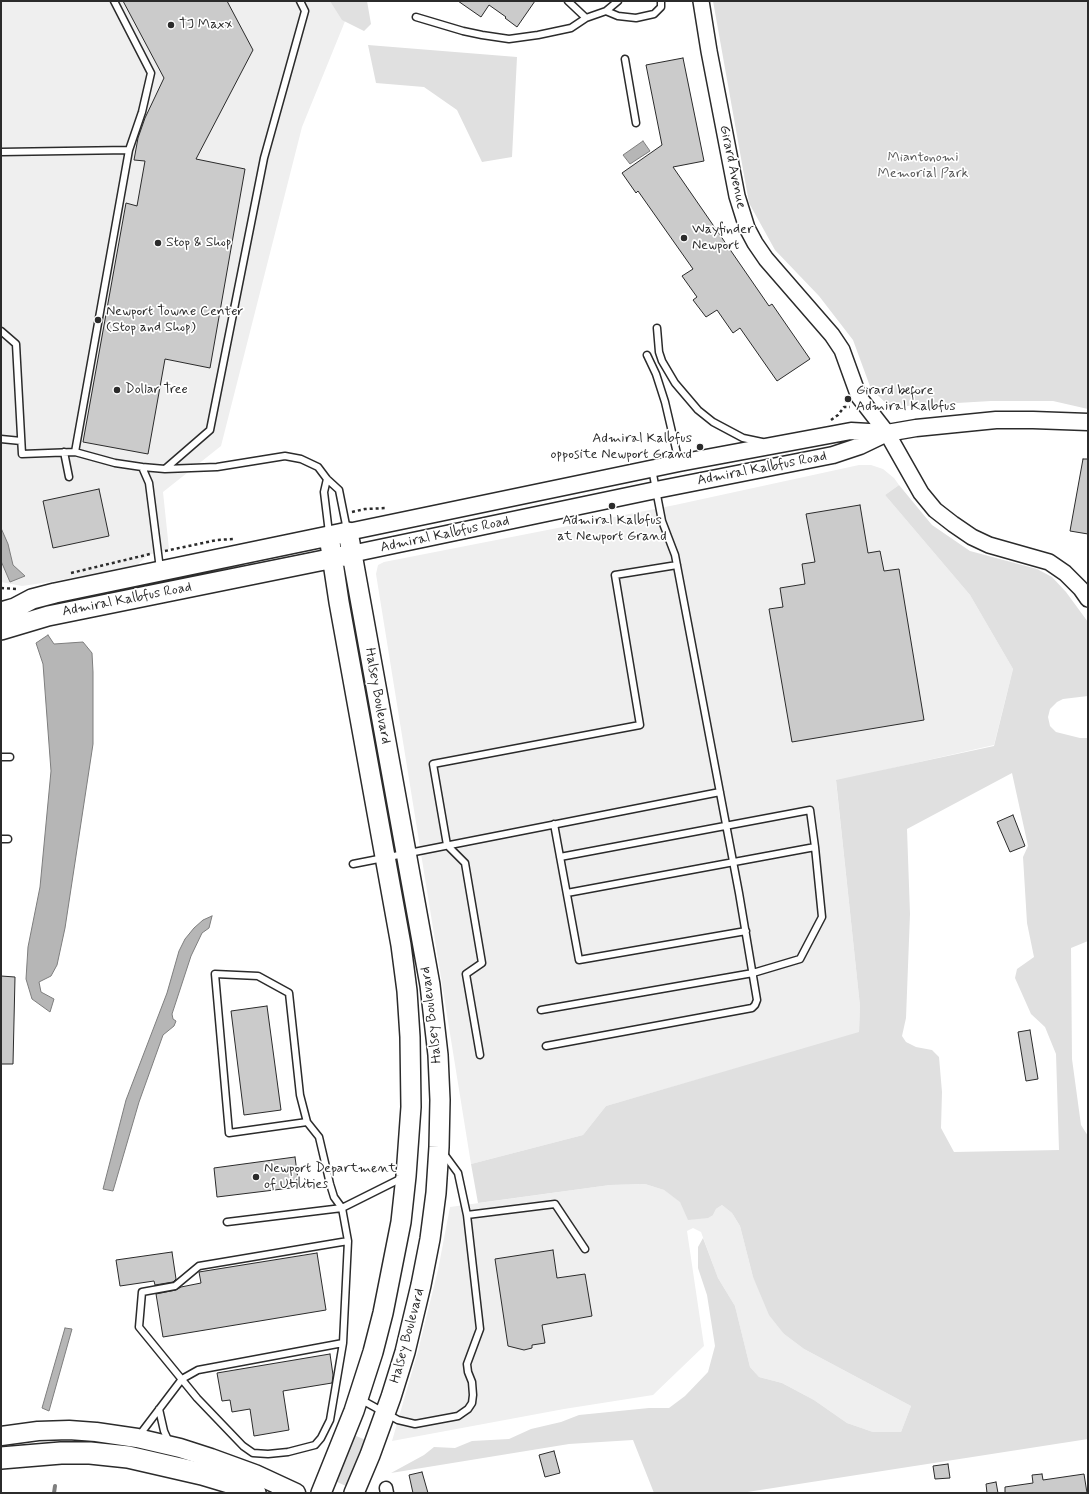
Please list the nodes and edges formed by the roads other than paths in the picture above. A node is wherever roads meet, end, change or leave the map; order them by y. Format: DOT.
graph roads {
  1 [pos="114,1"];
  2 [pos="300,1"];
  3 [pos="568,1"];
  4 [pos="618,1"];
  5 [pos="661,1"];
  6 [pos="701,1"];
  7 [pos="606,11"];
  8 [pos="416,17"];
  9 [pos="586,18"];
  10 [pos="625,59"];
  11 [pos="636,123"];
  12 [pos="129,150"];
  13 [pos="1,152"];
  14 [pos="657,328"];
  15 [pos="1,331"];
  16 [pos="647,355"];
  17 [pos="1088,422"];
  18 [pos="886,433"];
  19 [pos="1,439"];
  20 [pos="21,441"];
  21 [pos="774,445"];
  22 [pos="64,452"];
  23 [pos="75,452"];
  24 [pos="679,463"];
  25 [pos="142,468"];
  26 [pos="165,468"];
  27 [pos="652,469"];
  28 [pos="69,477"];
  29 [pos="327,479"];
  30 [pos="656,490"];
  31 [pos="348,532"];
  32 [pos="329,536"];
  33 [pos="352,554"];
  34 [pos="332,558"];
  35 [pos="677,565"];
  36 [pos="161,571"];
  37 [pos="1088,599"];
  38 [pos="1,600"];
  39 [pos="32,600"];
  40 [pos="1,612"];
  41 [pos="1,630"];
  42 [pos="1,757"];
  43 [pos="10,757"];
  44 [pos="720,792"];
  45 [pos="554,824"];
  46 [pos="726,826"];
  47 [pos="1,839"];
  48 [pos="8,839"];
  49 [pos="447,845"];
  50 [pos="815,847"];
  51 [pos="406,853"];
  52 [pos="386,857"];
  53 [pos="560,857"];
  54 [pos="733,862"];
  55 [pos="353,864"];
  56 [pos="567,893"];
  57 [pos="746,931"];
  58 [pos="753,974"];
  59 [pos="541,1010"];
  60 [pos="546,1046"];
  61 [pos="480,1055"];
  62 [pos="307,1122"];
  63 [pos="439,1147"];
  64 [pos="406,1176"];
  65 [pos="342,1208"];
  66 [pos="467,1215"];
  67 [pos="227,1222"];
  68 [pos="348,1241"];
  69 [pos="585,1249"];
  70 [pos="343,1343"];
  71 [pos="182,1379"];
  72 [pos="359,1398"];
  73 [pos="159,1409"];
  74 [pos="386,1414"];
  75 [pos="1,1436"];
  76 [pos="137,1438"];
  77 [pos="171,1446"];
  78 [pos="7,1460"];
  79 [pos="255,1493"];
  80 [pos="296,1493"];
  81 [pos="321,1493"];
  82 [pos="354,1493"];
  1 -- 12 [label="lane"];
  2 -- 26 [label="lane"];
  3 -- 9 [label="lane"];
  4 -- 7 [label="lane"];
  5 -- 7 [label="lane"];
  6 -- 18 [label="street, Girard Avenue"];
  7 -- 9 [label="lane"];
  8 -- 9 [label="lane"];
  10 -- 11 [label="lane"];
  12 -- 13 [label="lane"];
  12 -- 23 [label="lane"];
  14 -- 21 [label="lane"];
  15 -- 20 [label="lane"];
  16 -- 24 [label="lane"];
  17 -- 18 [label="main road, Admiral Kalbfus Road"];
  18 -- 21 [label="main road, Admiral Kalbfus Road"];
  18 -- 30 [label="main road, Admiral Kalbfus Road"];
  18 -- 37 [label="street, Girard Avenue"];
  19 -- 20 [label="lane"];
  20 -- 22 [label="lane"];
  21 -- 24 [label="main road, Admiral Kalbfus Road"];
  22 -- 23 [label="lane"];
  22 -- 28 [label="lane"];
  23 -- 25 [label="lane"];
  24 -- 27 [label="main road, Admiral Kalbfus Road"];
  25 -- 26 [label="lane"];
  25 -- 36 [label="lane"];
  26 -- 29 [label="lane"];
  27 -- 30 [label="lane"];
  27 -- 31 [label="main road, Admiral Kalbfus Road"];
  29 -- 31 [label="lane"];
  29 -- 32 [label="lane"];
  30 -- 33 [label="main road, Admiral Kalbfus Road"];
  30 -- 35 [label="lane"];
  31 -- 32 [label="highway, Admiral Kalbfus Road"];
  31 -- 33 [label="highway, Halsey Boulevard"];
  32 -- 34 [label="highway, Halsey Boulevard"];
  32 -- 36 [label="highway, Admiral Kalbfus Road"];
  33 -- 34 [label="highway, Admiral Kalbfus Road"];
  33 -- 51 [label="highway, Halsey Boulevard"];
  34 -- 41 [label="highway, Admiral Kalbfus Road"];
  34 -- 52 [label="highway, Halsey Boulevard"];
  35 -- 44 [label="lane"];
  35 -- 49 [label="lane"];
  36 -- 39 [label="highway, Admiral Kalbfus Road"];
  38 -- 39 [label="highway"];
  39 -- 40 [label="highway, Admiral Kalbfus Road"];
  42 -- 43 [label="lane"];
  44 -- 45 [label="lane"];
  44 -- 46 [label="lane"];
  45 -- 49 [label="lane"];
  45 -- 53 [label="lane"];
  46 -- 50 [label="lane"];
  46 -- 53 [label="lane"];
  46 -- 54 [label="lane"];
  47 -- 48 [label="lane"];
  49 -- 51 [label="lane"];
  49 -- 61 [label="lane"];
  50 -- 54 [label="lane"];
  50 -- 58 [label="lane"];
  51 -- 52 [label="lane"];
  51 -- 63 [label="highway, Halsey Boulevard"];
  52 -- 55 [label="lane"];
  52 -- 64 [label="highway, Halsey Boulevard"];
  53 -- 56 [label="lane"];
  54 -- 56 [label="lane"];
  54 -- 57 [label="lane"];
  56 -- 57 [label="lane"];
  57 -- 58 [label="lane"];
  58 -- 59 [label="lane"];
  58 -- 60 [label="lane"];
  62 -- 62 [label="lane"];
  62 -- 65 [label="lane"];
  63 -- 66 [label="lane"];
  63 -- 74 [label="highway, Halsey Boulevard"];
  64 -- 65 [label="lane"];
  64 -- 72 [label="highway, Halsey Boulevard"];
  65 -- 67 [label="lane"];
  65 -- 68 [label="lane"];
  66 -- 69 [label="lane"];
  66 -- 74 [label="lane"];
  68 -- 70 [label="lane"];
  68 -- 71 [label="lane"];
  70 -- 71 [label="lane"];
  70 -- 71 [label="lane"];
  71 -- 73 [label="lane"];
  72 -- 74 [label="lane"];
  72 -- 81 [label="highway, Halsey Boulevard"];
  73 -- 76 [label="lane"];
  73 -- 77 [label="lane"];
  74 -- 82 [label="highway, Halsey Boulevard"];
  75 -- 76 [label="main road"];
  76 -- 77 [label="main road"];
  77 -- 80 [label="main road"];
  78 -- 79 [label="highway"];
}
